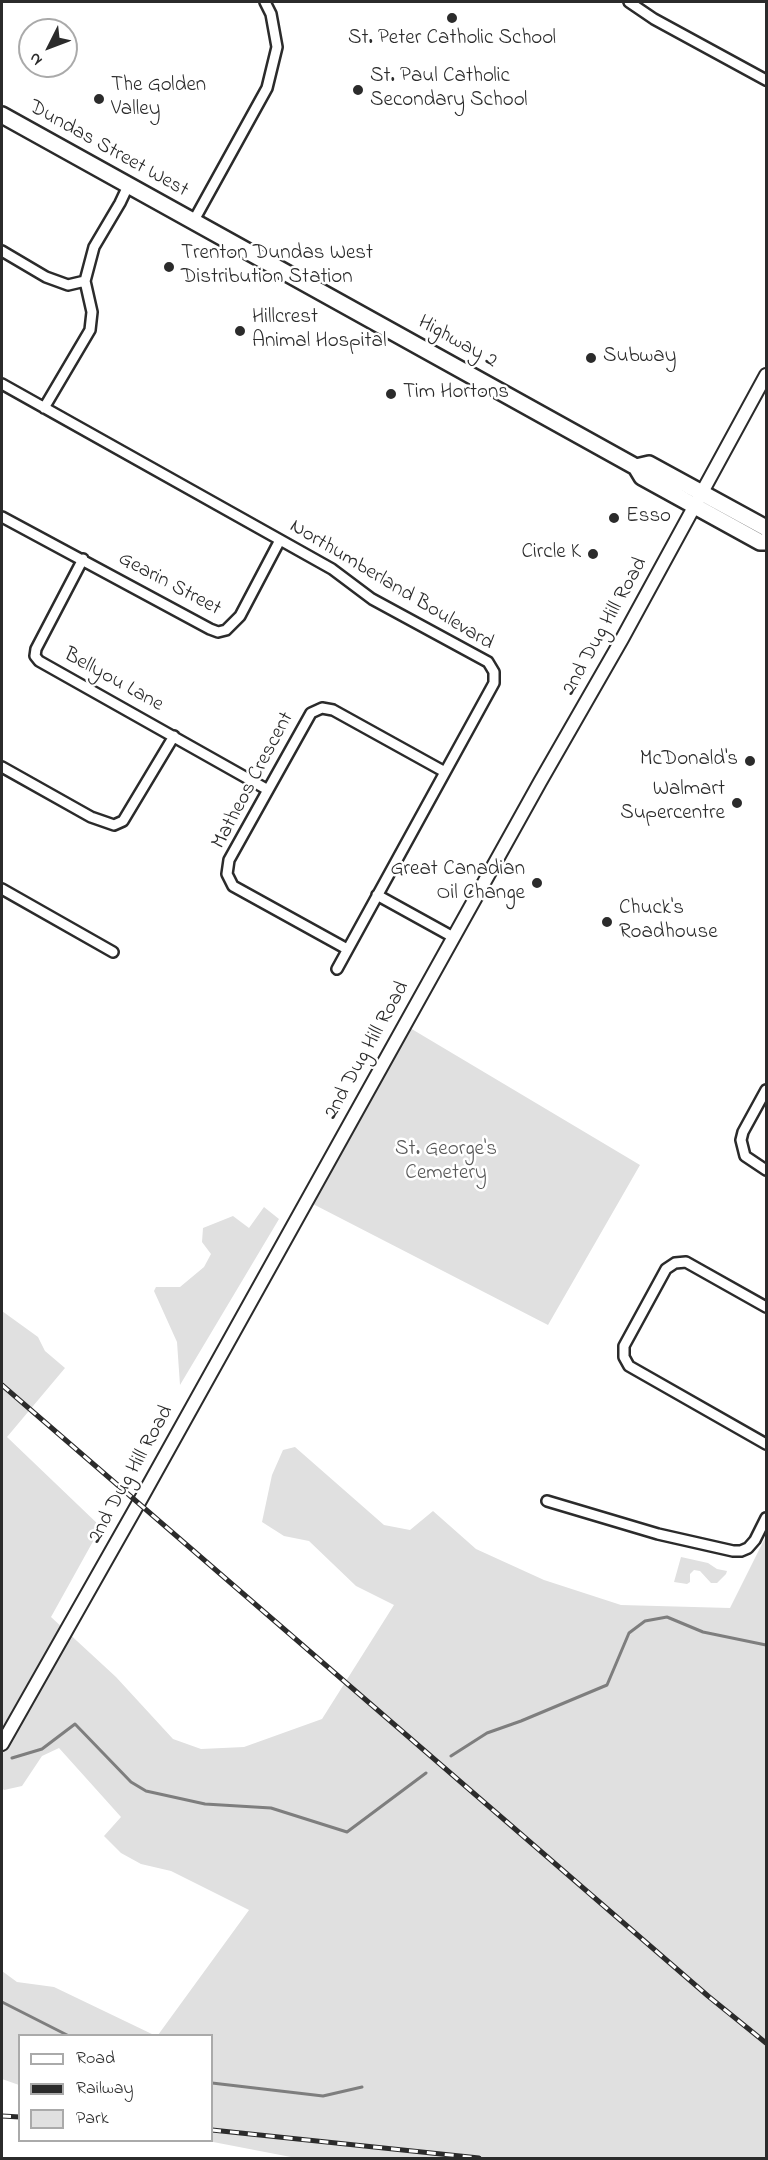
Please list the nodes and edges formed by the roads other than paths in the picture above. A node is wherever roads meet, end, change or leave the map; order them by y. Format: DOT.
graph roads {
  1 [pos="265,2"];
  2 [pos="629,2"];
  3 [pos="766,80"];
  4 [pos="2,115"];
  5 [pos="128,186"];
  6 [pos="194,222"];
  7 [pos="2,251"];
  8 [pos="85,281"];
  9 [pos="766,375"];
  10 [pos="2,384"];
  11 [pos="44,408"];
  12 [pos="699,500"];
  13 [pos="2,517"];
  14 [pos="766,528"];
  15 [pos="280,540"];
  16 [pos="766,542"];
  17 [pos="83,560"];
  18 [pos="174,736"];
  19 [pos="2,767"];
  20 [pos="445,772"];
  21 [pos="268,790"];
  22 [pos="2,890"];
  23 [pos="377,895"];
  24 [pos="453,937"];
  25 [pos="347,949"];
  26 [pos="113,952"];
  27 [pos="337,969"];
  28 [pos="766,1090"];
  29 [pos="766,1170"];
  30 [pos="766,1307"];
  31 [pos="766,1444"];
  32 [pos="547,1501"];
  33 [pos="766,1518"];
  34 [pos="2,1744"];
  1 -- 6 [label="street"];
  2 -- 3 [label="street"];
  4 -- 5 [label="main road, Dundas Street West"];
  5 -- 6 [label="main road, Dundas Street West"];
  5 -- 8 [label="street"];
  6 -- 12 [label="main road, Highway 2"];
  7 -- 8 [label="street"];
  8 -- 11 [label="street"];
  9 -- 12 [label="street, 2nd Dug Hill Road"];
  10 -- 11 [label="street, Northumberland Boulevard"];
  11 -- 15 [label="street, Northumberland Boulevard"];
  12 -- 14 [label="main road, Highway 2"];
  12 -- 16 [label="main road, Highway 2"];
  12 -- 24 [label="street, 2nd Dug Hill Road"];
  13 -- 17 [label="street, Gearin Street"];
  15 -- 17 [label="street, Gearin Street"];
  15 -- 20 [label="street, Northumberland Boulevard"];
  17 -- 18 [label="street, Bellyou Lane"];
  18 -- 19 [label="street"];
  18 -- 21 [label="street, Bellyou Lane"];
  20 -- 21 [label="street, Matheos Crescent"];
  20 -- 23 [label="street, Northumberland Boulevard"];
  21 -- 25 [label="street, Matheos Crescent"];
  22 -- 26 [label="street"];
  23 -- 24 [label="street"];
  23 -- 25 [label="street, Northumberland Boulevard"];
  24 -- 34 [label="street, 2nd Dug Hill Road"];
  25 -- 27 [label="street, Northumberland Boulevard"];
  28 -- 29 [label="street"];
  30 -- 31 [label="street"];
  32 -- 33 [label="street"];
}
